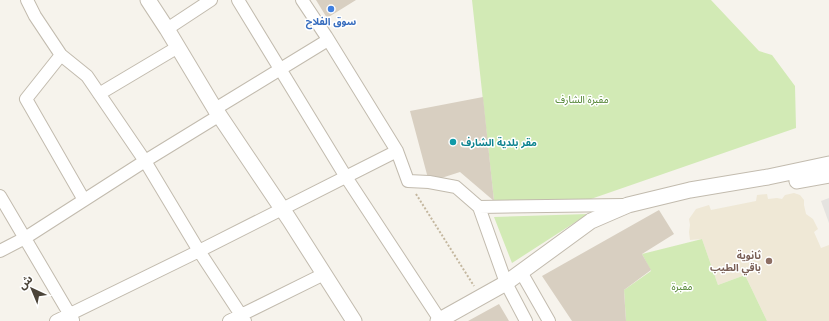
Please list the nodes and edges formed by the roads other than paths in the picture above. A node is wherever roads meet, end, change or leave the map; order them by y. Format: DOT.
graph roads {
  1 [pos="27,0"];
  2 [pos="148,0"];
  3 [pos="211,0"];
  4 [pos="238,0"];
  5 [pos="302,0"];
  6 [pos="167,29"];
  7 [pos="328,40"];
  8 [pos="178,48"];
  9 [pos="61,55"];
  10 [pos="280,70"];
  11 [pos="99,94"];
  12 [pos="217,112"];
  13 [pos="397,151"];
  14 [pos="145,161"];
  15 [pos="829,164"];
  16 [pos="829,175"];
  17 [pos="346,177"];
  18 [pos="0,196"];
  19 [pos="84,200"];
  20 [pos="628,205"];
  21 [pos="480,206"];
  22 [pos="282,208"];
  23 [pos="24,238"];
  24 [pos="0,251"];
  25 [pos="199,251"];
  26 [pos="521,272"];
  27 [pos="324,274"];
  28 [pos="506,283"];
  29 [pos="72,318"];
  30 [pos="243,318"];
  31 [pos="56,321"];
  32 [pos="229,321"];
  33 [pos="354,321"];
  34 [pos="439,321"];
  35 [pos="526,321"];
  36 [pos="549,321"];
  1 -- 9 [label="street"];
  2 -- 6 [label="street"];
  3 -- 6 [label="street"];
  4 -- 10 [label="street"];
  5 -- 7 [label="street"];
  6 -- 8 [label="street"];
  7 -- 10 [label="street"];
  7 -- 13 [label="street"];
  8 -- 11 [label="street"];
  8 -- 12 [label="street"];
  9 -- 11 [label="street"];
  9 -- 19 [label="street"];
  10 -- 12 [label="street"];
  10 -- 17 [label="street"];
  11 -- 14 [label="street"];
  12 -- 14 [label="street"];
  12 -- 22 [label="street"];
  13 -- 17 [label="street"];
  13 -- 21 [label="street"];
  14 -- 19 [label="street"];
  14 -- 25 [label="street"];
  15 -- 20 [label="street"];
  16 -- 20 [label="street"];
  17 -- 22 [label="street"];
  17 -- 34 [label="street"];
  18 -- 23 [label="street"];
  19 -- 23 [label="street"];
  20 -- 21 [label="street"];
  20 -- 26 [label="street"];
  21 -- 28 [label="street"];
  22 -- 25 [label="street"];
  22 -- 27 [label="street"];
  23 -- 24 [label="street"];
  23 -- 29 [label="street"];
  25 -- 29 [label="street"];
  25 -- 30 [label="street"];
  26 -- 28 [label="street"];
  26 -- 36 [label="street"];
  27 -- 30 [label="street"];
  27 -- 33 [label="street"];
  28 -- 34 [label="street"];
  28 -- 35 [label="street"];
  29 -- 31 [label="street"];
  30 -- 32 [label="street"];
}
